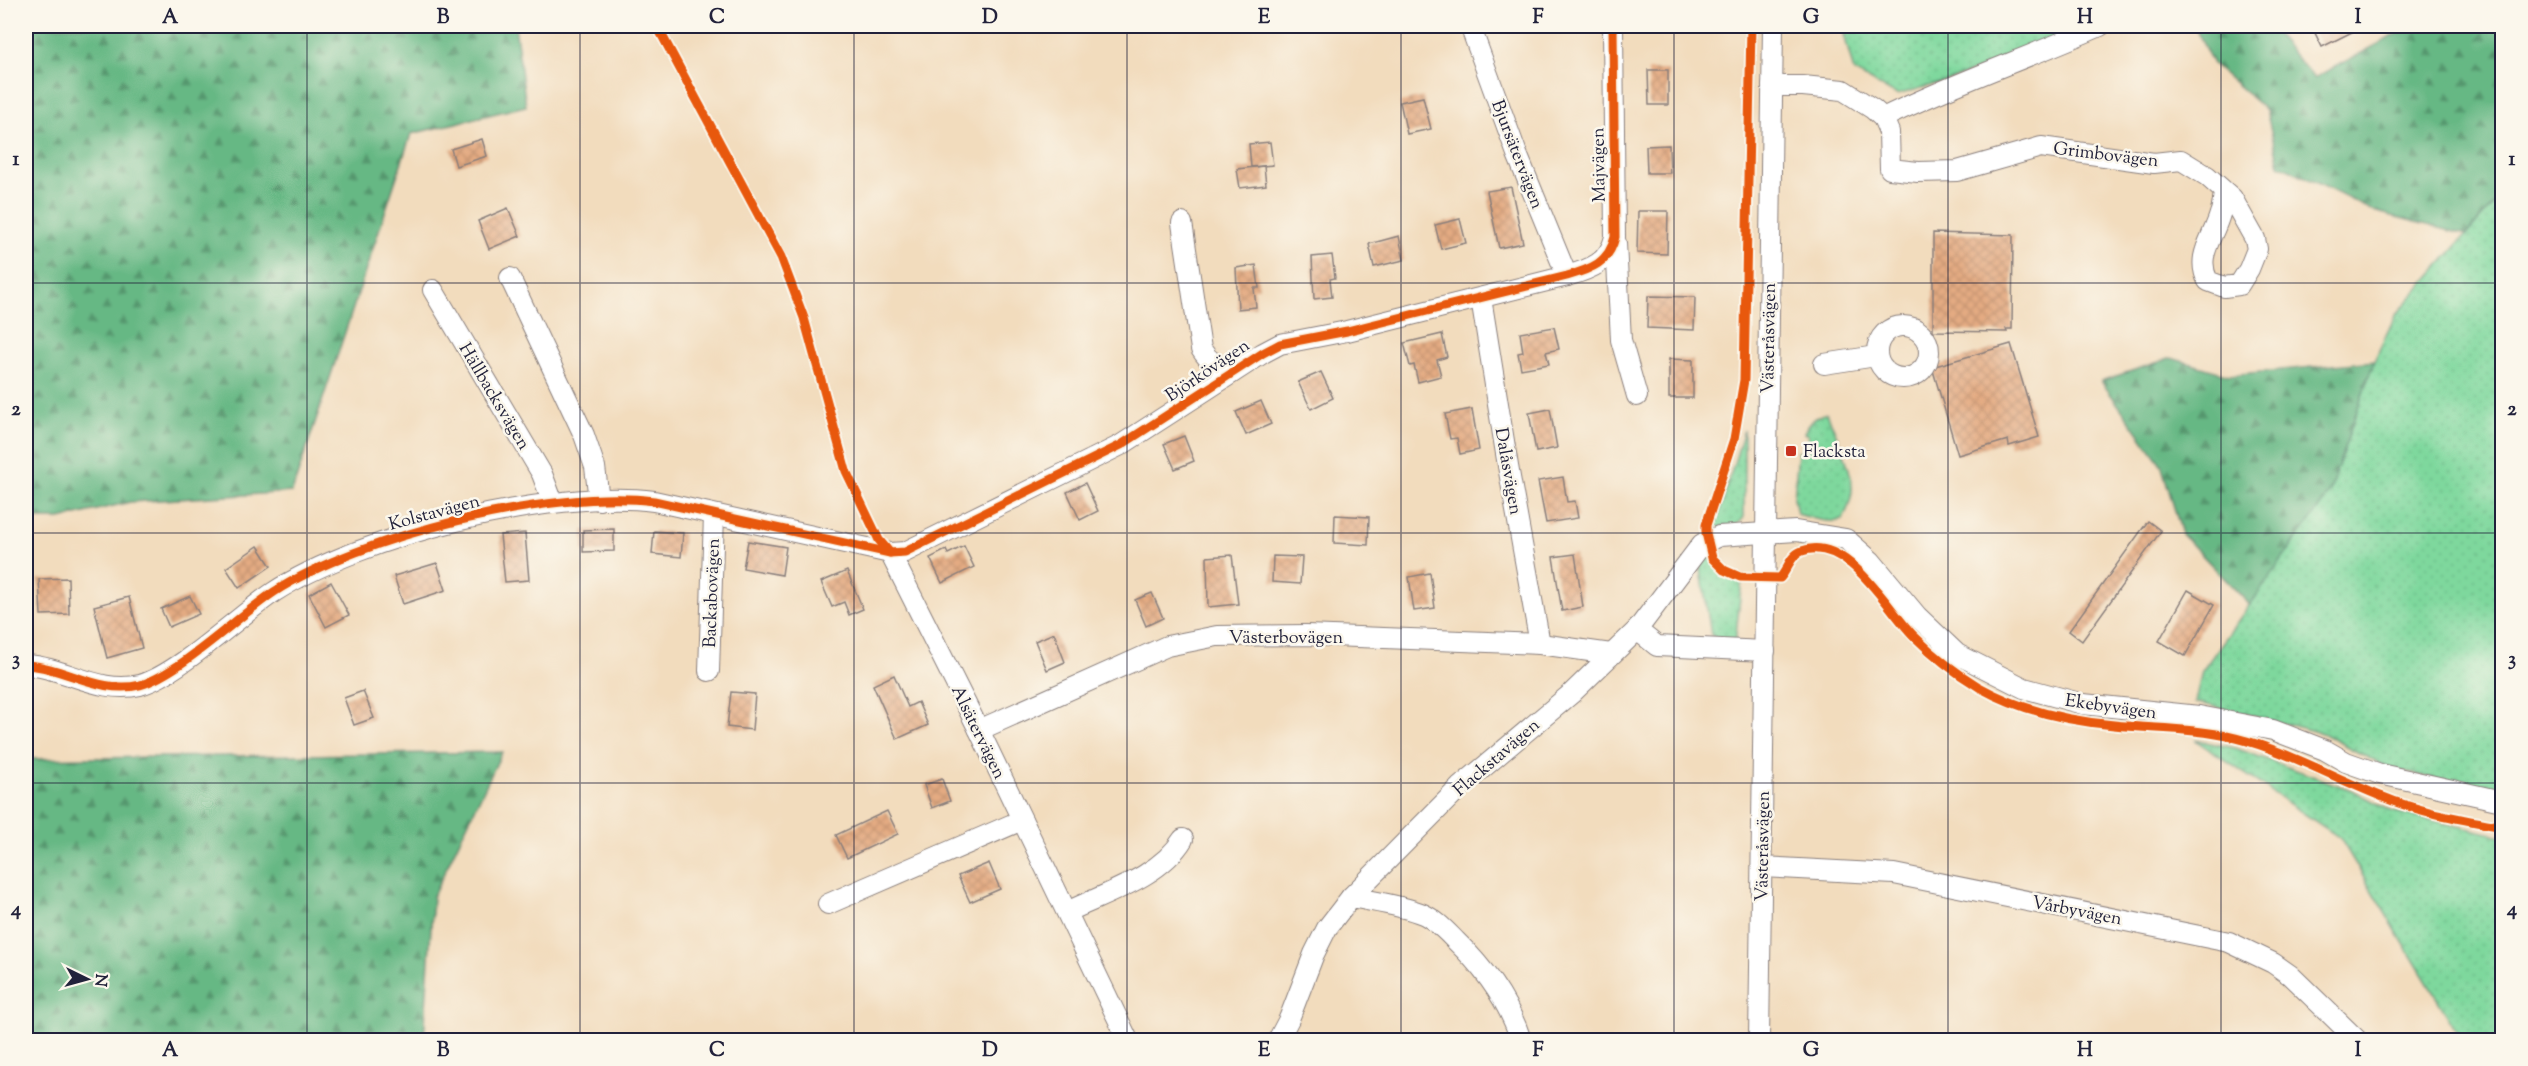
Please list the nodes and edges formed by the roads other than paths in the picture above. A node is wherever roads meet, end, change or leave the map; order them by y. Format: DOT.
graph roads {
  1 [pos="1613,26"];
  2 [pos="1773,26"];
  3 [pos="2100,26"];
  4 [pos="1472,32"];
  5 [pos="1772,86"];
  6 [pos="1883,118"];
  7 [pos="2224,191"];
  8 [pos="1182,223"];
  9 [pos="1616,237"];
  10 [pos="1566,276"];
  11 [pos="510,278"];
  12 [pos="433,290"];
  13 [pos="1481,298"];
  14 [pos="1876,356"];
  15 [pos="1824,364"];
  16 [pos="1232,373"];
  17 [pos="1637,396"];
  18 [pos="599,500"];
  19 [pos="554,503"];
  20 [pos="714,515"];
  21 [pos="1766,534"];
  22 [pos="890,553"];
  23 [pos="1637,630"];
  24 [pos="1540,644"];
  25 [pos="1765,651"];
  26 [pos="1611,654"];
  27 [pos="26,665"];
  28 [pos="709,671"];
  29 [pos="979,730"];
  30 [pos="2502,801"];
  31 [pos="1022,820"];
  32 [pos="1183,839"];
  33 [pos="1762,867"];
  34 [pos="1351,897"];
  35 [pos="828,904"];
  36 [pos="1067,912"];
  37 [pos="1128,1041"];
  38 [pos="1278,1041"];
  39 [pos="1521,1041"];
  40 [pos="1759,1041"];
  41 [pos="2357,1041"];
  1 -- 9 [label="street, Majvägen"];
  2 -- 5 [label="street, Västeråsvägen"];
  3 -- 6 [label="street"];
  4 -- 10 [label="street, Bjursätervägen"];
  5 -- 6 [label="street"];
  5 -- 21 [label="street, Västeråsvägen"];
  6 -- 7 [label="street, Grimbovägen"];
  8 -- 16 [label="street"];
  9 -- 10 [label="street"];
  9 -- 17 [label="street, Majvägen"];
  10 -- 13 [label="street, Björkövägen"];
  11 -- 18 [label="street"];
  12 -- 19 [label="street, Hällbacksvägen"];
  13 -- 16 [label="street, Björkövägen"];
  13 -- 24 [label="street, Dalåsvägen"];
  14 -- 15 [label="street"];
  16 -- 22 [label="street, Björkövägen"];
  18 -- 19 [label="street, Kolstavägen"];
  18 -- 20 [label="street, Kolstavägen"];
  19 -- 27 [label="street, Kolstavägen"];
  20 -- 22 [label="street, Kolstavägen"];
  20 -- 28 [label="street, Backabovägen"];
  21 -- 23 [label="street, Flackstavägen"];
  21 -- 25 [label="street, Västeråsvägen"];
  21 -- 30 [label="street, Ekebyvägen"];
  22 -- 29 [label="street, Alsätervägen"];
  23 -- 25 [label="street"];
  23 -- 26 [label="street, Flackstavägen"];
  24 -- 26 [label="street, Västerbovägen"];
  24 -- 29 [label="street, Västerbovägen"];
  25 -- 33 [label="street, Västeråsvägen"];
  26 -- 34 [label="street, Flackstavägen"];
  29 -- 31 [label="street, Alsätervägen"];
  31 -- 35 [label="street"];
  31 -- 36 [label="street, Alsätervägen"];
  32 -- 36 [label="street"];
  33 -- 40 [label="street, Västeråsvägen"];
  33 -- 41 [label="street, Vårbyvägen"];
  34 -- 38 [label="street, Flackstavägen"];
  34 -- 39 [label="street"];
  36 -- 37 [label="street, Alsätervägen"];
}
